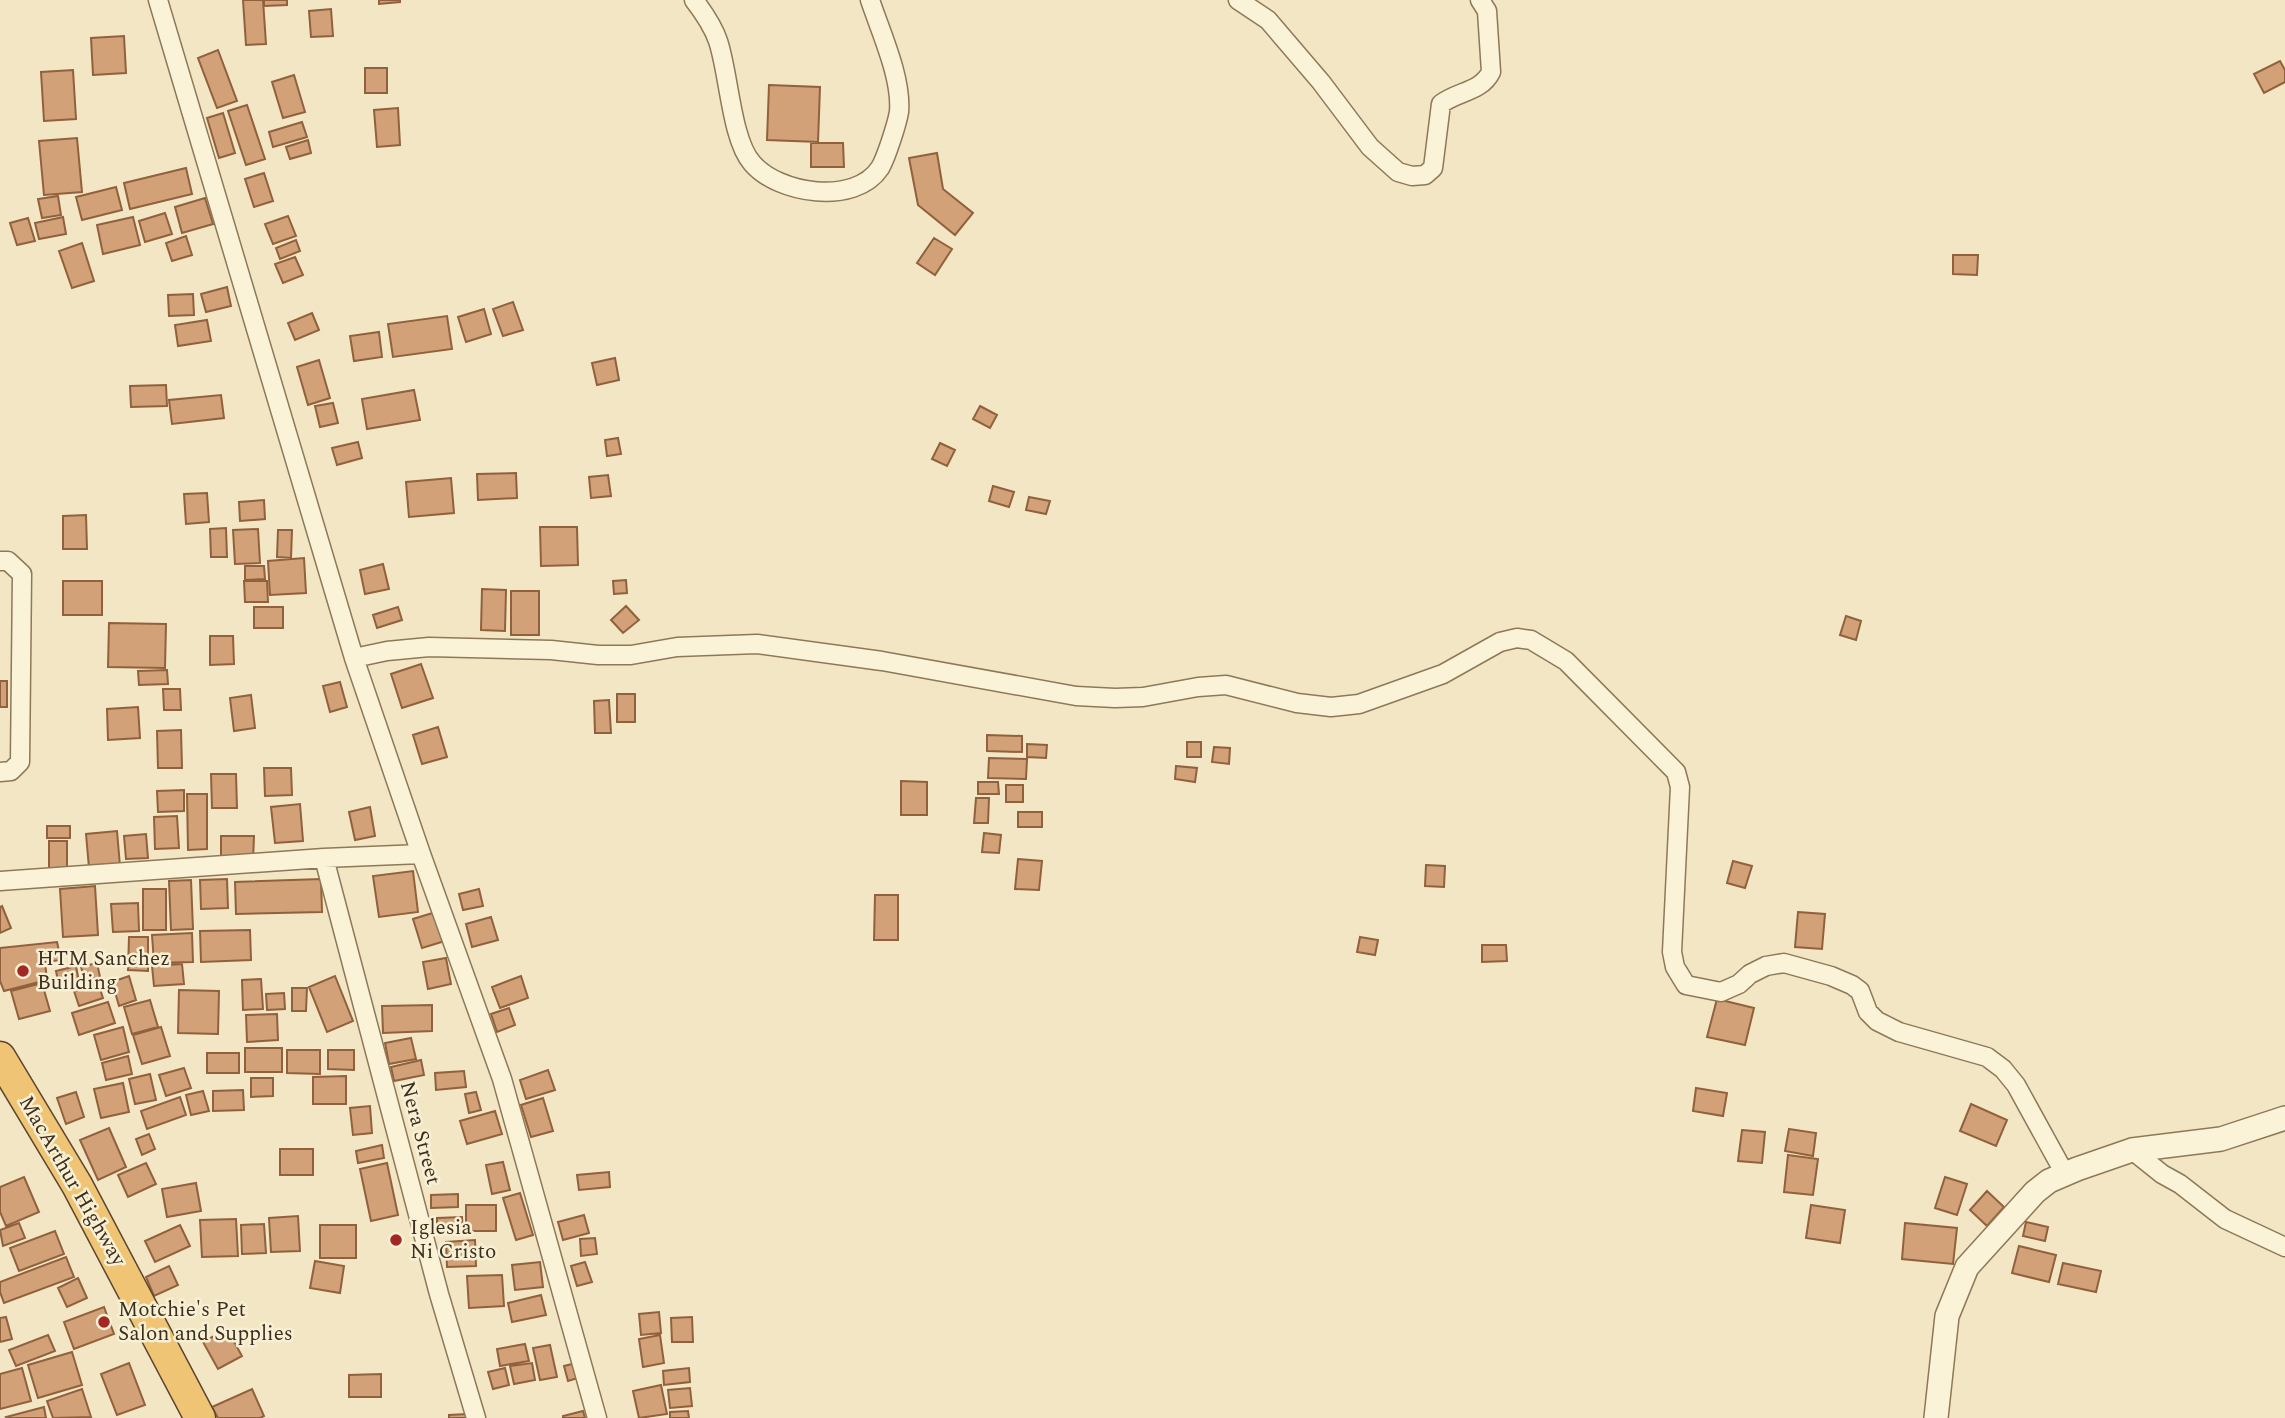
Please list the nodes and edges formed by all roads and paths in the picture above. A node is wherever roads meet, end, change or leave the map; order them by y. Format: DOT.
graph roads {
  1 [pos="158,0"];
  2 [pos="694,0"];
  3 [pos="870,0"];
  4 [pos="1238,0"];
  5 [pos="1480,0"];
  6 [pos="0,561"];
  7 [pos="355,658"];
  8 [pos="0,772"];
  9 [pos="421,854"];
  10 [pos="324,858"];
  11 [pos="0,881"];
  12 [pos="0,1057"];
  13 [pos="2285,1118"];
  14 [pos="2132,1150"];
  15 [pos="2065,1174"];
  16 [pos="2285,1247"];
  17 [pos="200,1418"];
  18 [pos="476,1418"];
  19 [pos="597,1418"];
  20 [pos="1936,1418"];
  1 -- 7 [label="street"];
  2 -- 3 [label="street"];
  4 -- 5 [label="street"];
  6 -- 8 [label="street"];
  7 -- 9 [label="street"];
  7 -- 15 [label="street"];
  9 -- 10 [label="street"];
  9 -- 19 [label="street"];
  10 -- 11 [label="street"];
  10 -- 18 [label="street, Nera Street"];
  12 -- 17 [label="highway, MacArthur Highway"];
  13 -- 14 [label="street"];
  14 -- 15 [label="street"];
  14 -- 16 [label="street"];
  15 -- 20 [label="street"];
}
